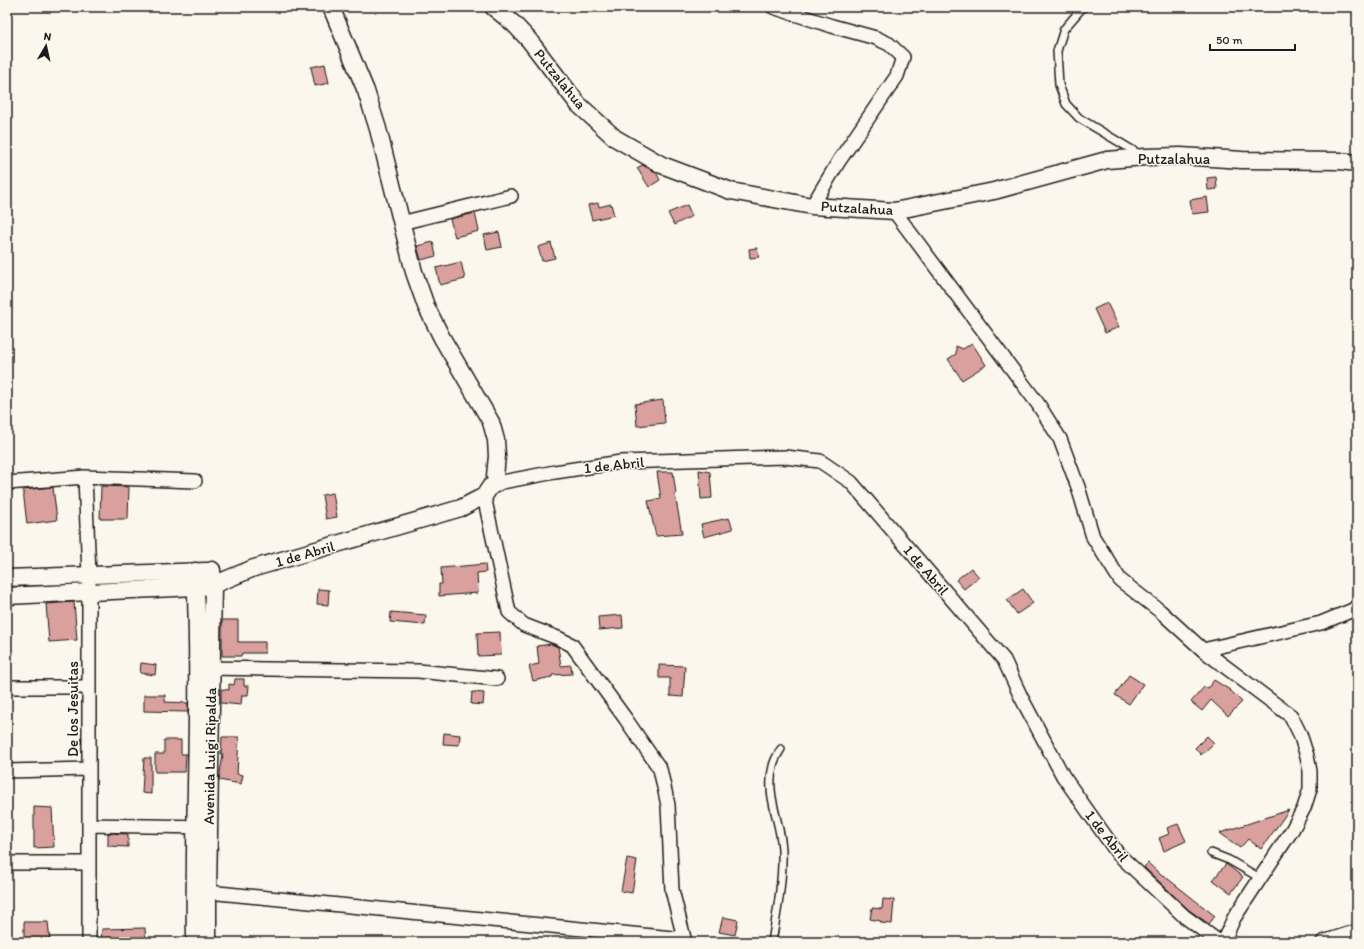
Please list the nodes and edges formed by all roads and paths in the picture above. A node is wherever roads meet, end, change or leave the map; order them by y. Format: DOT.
graph roads {
  1 [pos="331,7"];
  2 [pos="492,7"];
  3 [pos="773,7"];
  4 [pos="1083,7"];
  5 [pos="1145,157"];
  6 [pos="1357,163"];
  7 [pos="511,196"];
  8 [pos="812,206"];
  9 [pos="894,211"];
  10 [pos="401,222"];
  11 [pos="85,477"];
  12 [pos="195,481"];
  13 [pos="7,483"];
  14 [pos="497,483"];
  15 [pos="484,496"];
  16 [pos="196,571"];
  17 [pos="89,574"];
  18 [pos="7,578"];
  19 [pos="213,578"];
  20 [pos="196,587"];
  21 [pos="89,592"];
  22 [pos="7,596"];
  23 [pos="1357,606"];
  24 [pos="1203,650"];
  25 [pos="204,668"];
  26 [pos="497,679"];
  27 [pos="7,687"];
  28 [pos="89,687"];
  29 [pos="781,749"];
  30 [pos="89,770"];
  31 [pos="7,772"];
  32 [pos="89,825"];
  33 [pos="202,827"];
  34 [pos="1211,853"];
  35 [pos="7,863"];
  36 [pos="89,863"];
  37 [pos="1260,878"];
  38 [pos="208,892"];
  39 [pos="1357,931"];
  40 [pos="592,936"];
  41 [pos="684,940"];
  42 [pos="89,942"];
  43 [pos="195,942"];
  44 [pos="208,942"];
  45 [pos="772,942"];
  46 [pos="1219,942"];
  47 [pos="1223,942"];
  48 [pos="1323,942"];
  1 -- 10 [label="street"];
  2 -- 8 [label="street, Putzalahua"];
  3 -- 8 [label="street"];
  4 -- 5 [label="lane"];
  5 -- 6 [label="street, Putzalahua"];
  5 -- 9 [label="street, Putzalahua"];
  7 -- 10 [label="street"];
  8 -- 9 [label="street, Putzalahua"];
  9 -- 24 [label="street"];
  10 -- 14 [label="street"];
  11 -- 12 [label="street"];
  11 -- 13 [label="street"];
  11 -- 17 [label="street, De los Jesuitas"];
  14 -- 15 [label="street, 1 de Abril"];
  14 -- 46 [label="street, 1 de Abril"];
  15 -- 19 [label="street, 1 de Abril"];
  15 -- 41 [label="street"];
  16 -- 17 [label="street, 1 de Abril"];
  16 -- 19 [label="street, 1 de Abril"];
  16 -- 20 [label="street, Avenida Luigi Ripalda"];
  17 -- 18 [label="street, 1 de Abril"];
  17 -- 21 [label="street, De los Jesuitas"];
  19 -- 20 [label="street, 1 de Abril"];
  19 -- 25 [label="street, Avenida Luigi Ripalda"];
  20 -- 21 [label="street, 1 de Abril"];
  20 -- 25 [label="street, Avenida Luigi Ripalda"];
  21 -- 22 [label="street, 1 de Abril"];
  21 -- 28 [label="street, De los Jesuitas"];
  23 -- 24 [label="street"];
  24 -- 37 [label="street"];
  25 -- 26 [label="street"];
  25 -- 33 [label="street, Avenida Luigi Ripalda"];
  27 -- 28 [label="street"];
  28 -- 30 [label="street, De los Jesuitas"];
  29 -- 45 [label="lane"];
  30 -- 31 [label="street"];
  30 -- 32 [label="street, De los Jesuitas"];
  32 -- 33 [label="street"];
  32 -- 36 [label="street, De los Jesuitas"];
  33 -- 38 [label="street, Avenida Luigi Ripalda"];
  33 -- 43 [label="street, Avenida Luigi Ripalda"];
  34 -- 37 [label="lane"];
  35 -- 36 [label="street"];
  36 -- 42 [label="street, De los Jesuitas"];
  37 -- 47 [label="street"];
  38 -- 40 [label="street"];
  38 -- 44 [label="street, Avenida Luigi Ripalda"];
  39 -- 48 [label="street"];
  40 -- 41 [label="street"];
}
